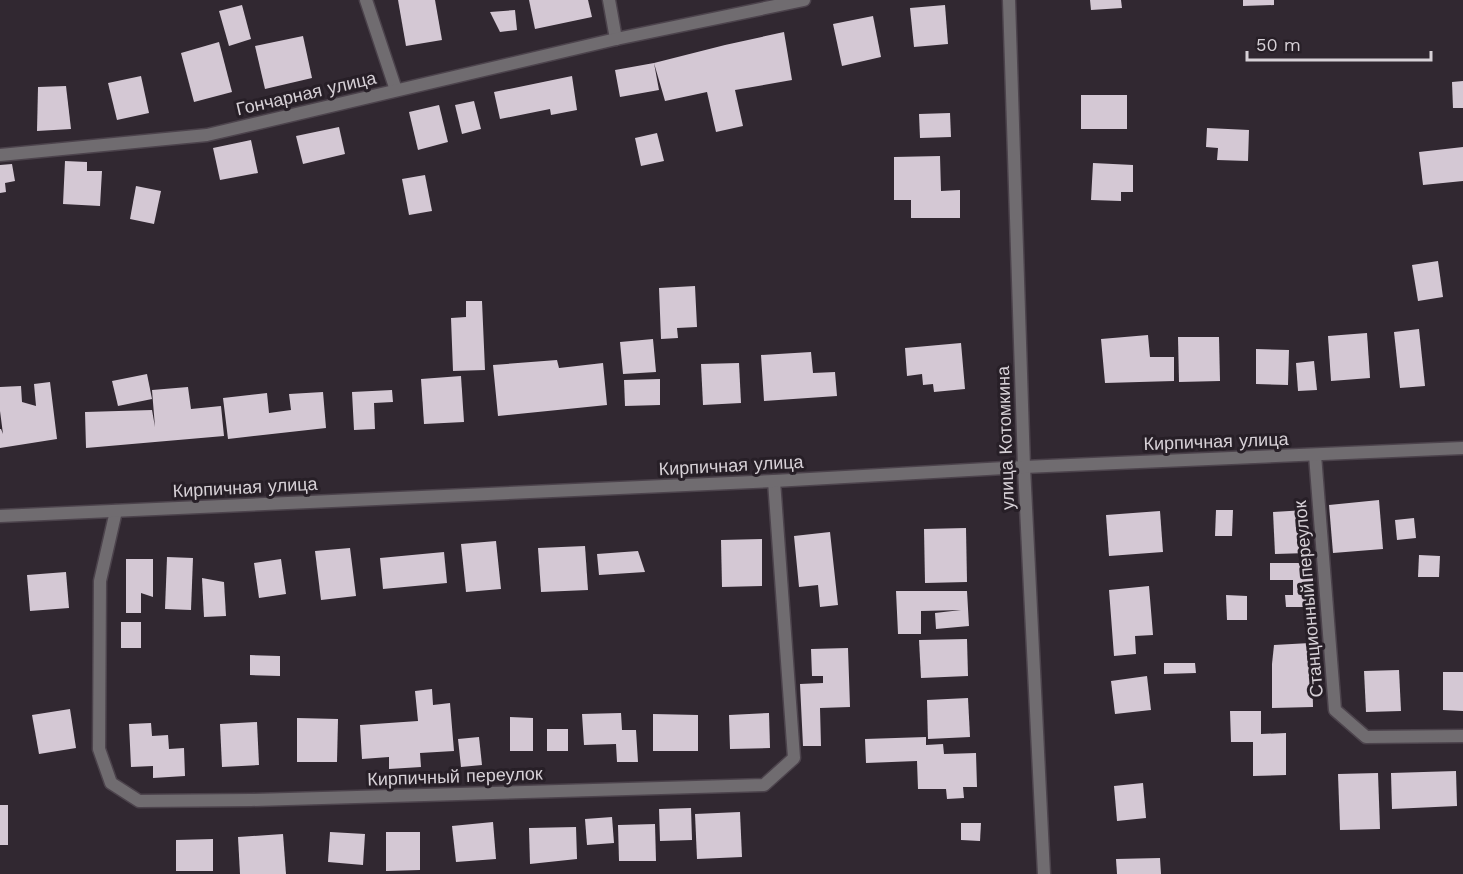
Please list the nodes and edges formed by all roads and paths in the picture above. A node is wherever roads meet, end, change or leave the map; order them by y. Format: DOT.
graph roads {
  1 [pos="366,0"];
  2 [pos="609,0"];
  3 [pos="804,0"];
  4 [pos="1009,0"];
  5 [pos="616,39"];
  6 [pos="396,90"];
  7 [pos="0,155"];
  8 [pos="1463,448"];
  9 [pos="1315,455"];
  10 [pos="1024,467"];
  11 [pos="774,482"];
  12 [pos="116,511"];
  13 [pos="0,516"];
  14 [pos="1463,736"];
  15 [pos="1044,874"];
  1 -- 6 [label="street"];
  2 -- 5 [label="street"];
  3 -- 5 [label="street, Гончарная улица"];
  4 -- 10 [label="street, улица Котомкина"];
  5 -- 6 [label="street, Гончарная улица"];
  6 -- 7 [label="street, Гончарная улица"];
  8 -- 9 [label="street, Кирпичная улица"];
  9 -- 10 [label="street, Кирпичная улица"];
  9 -- 14 [label="street, Станционный переулок"];
  10 -- 11 [label="street, Кирпичная улица"];
  10 -- 15 [label="street, улица Котомкина"];
  11 -- 12 [label="street, Кирпичная улица"];
  11 -- 12 [label="street, Кирпичный переулок"];
  12 -- 13 [label="street, Кирпичная улица"];
}
